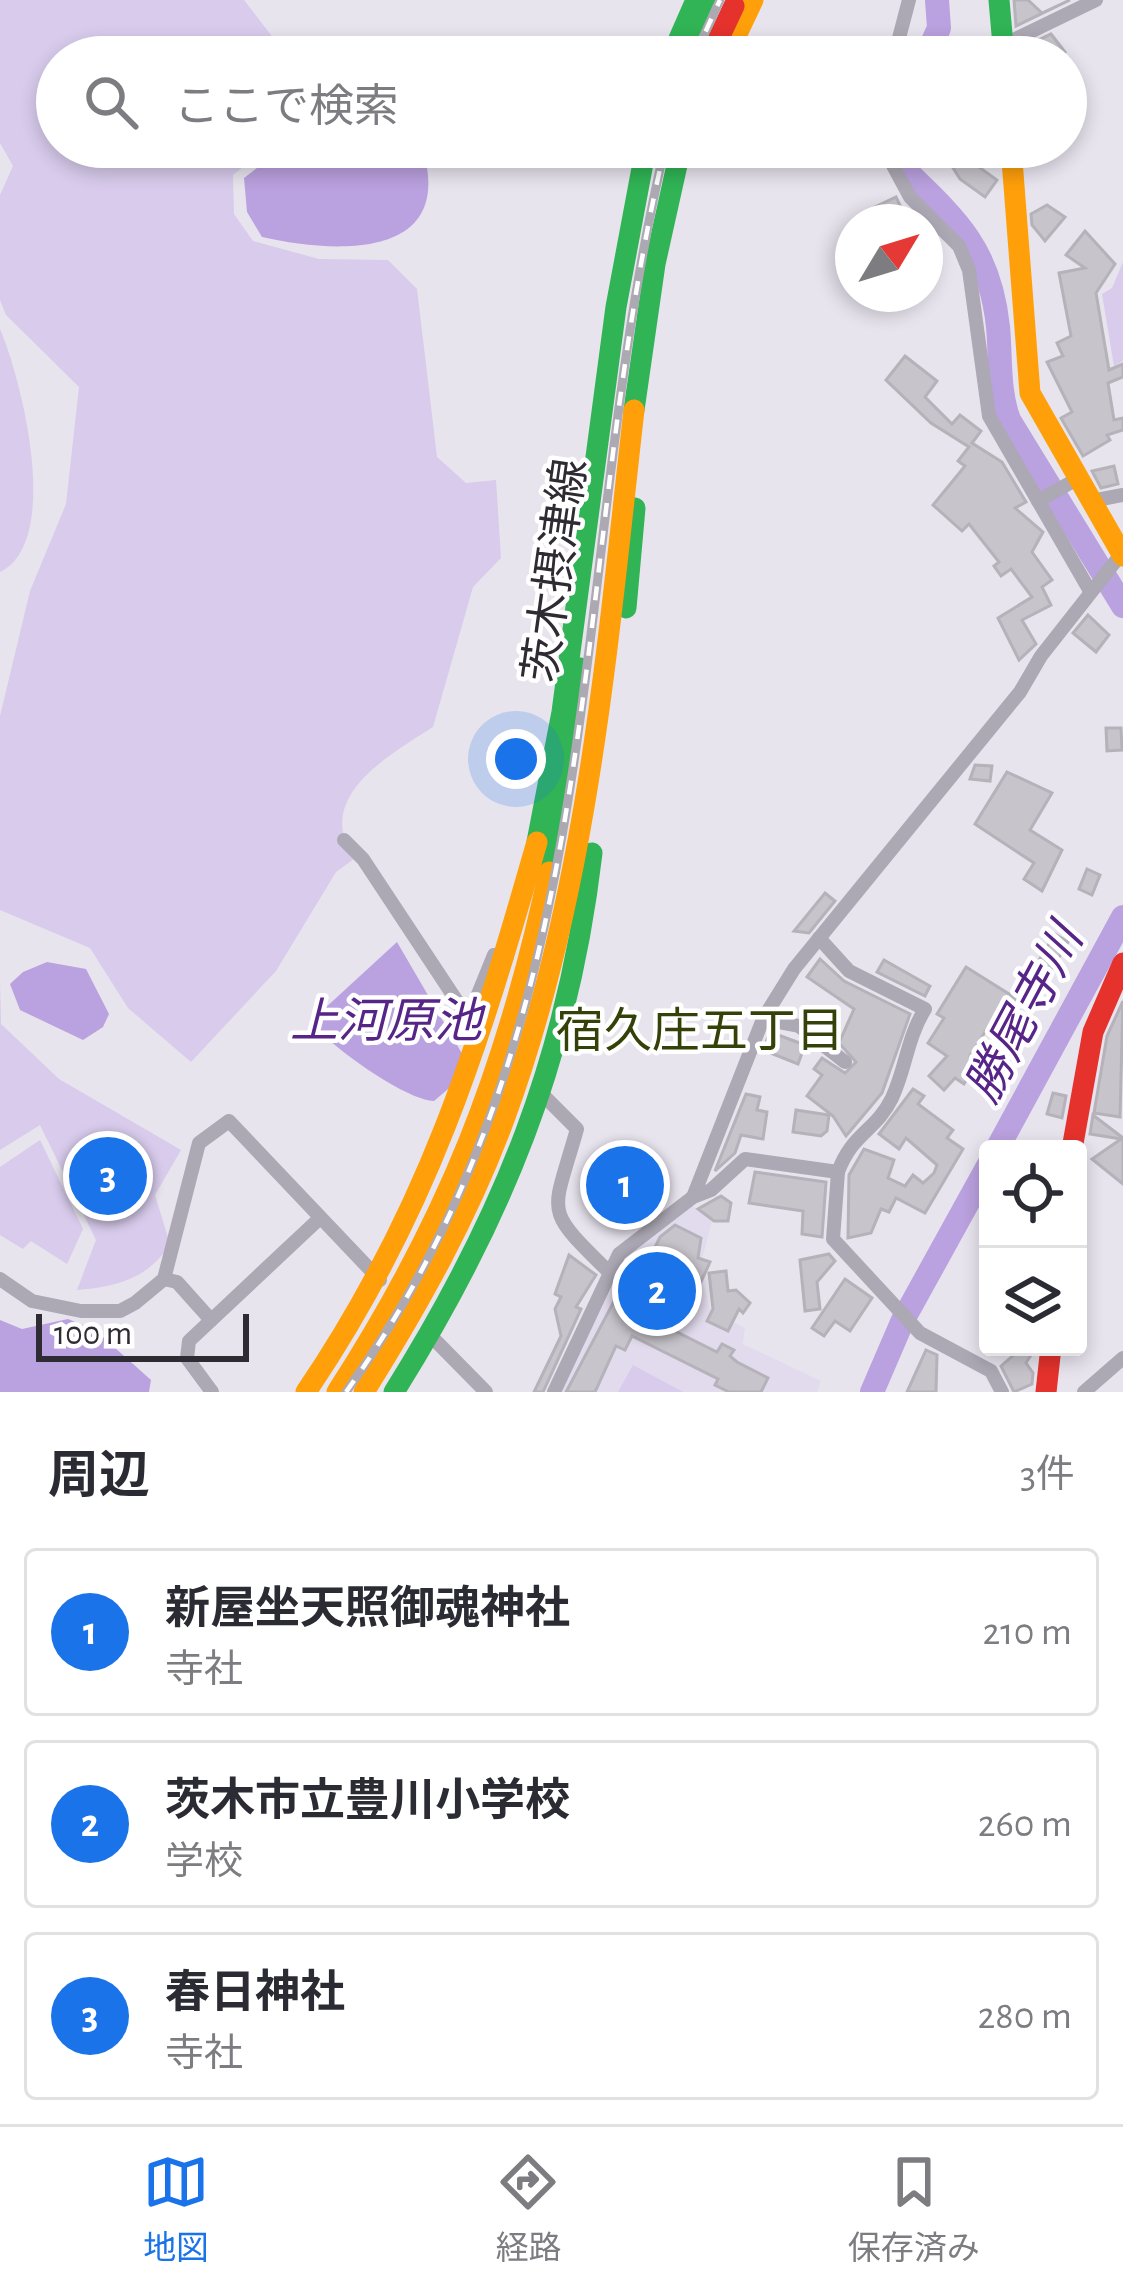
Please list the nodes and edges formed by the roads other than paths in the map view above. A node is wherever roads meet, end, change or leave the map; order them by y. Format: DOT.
graph roads {
  1 [pos="696,0"];
  2 [pos="712,0"];
  3 [pos="737,0"];
  4 [pos="753,0"];
  5 [pos="909,0"];
  6 [pos="999,0"];
  7 [pos="1096,0"];
  8 [pos="680,36"];
  9 [pos="697,36"];
  10 [pos="720,36"];
  11 [pos="736,36"];
  12 [pos="900,36"];
  13 [pos="1002,36"];
  14 [pos="1030,36"];
  15 [pos="644,168"];
  16 [pos="645,168"];
  17 [pos="656,168"];
  18 [pos="676,168"];
  19 [pos="690,168"];
  20 [pos="894,168"];
  21 [pos="1013,168"];
  22 [pos="632,281"];
  23 [pos="646,428"];
  24 [pos="1077,479"];
  25 [pos="1123,495"];
  26 [pos="1038,501"];
  27 [pos="1090,501"];
  28 [pos="618,552"];
  29 [pos="1120,556"];
  30 [pos="1091,589"];
  31 [pos="344,839"];
  32 [pos="581,922"];
  33 [pos="819,938"];
  34 [pos="510,947"];
  35 [pos="1123,963"];
  36 [pos="763,1018"];
  37 [pos="845,1062"];
  38 [pos="541,1093"];
  39 [pos="1074,1140"];
  40 [pos="838,1172"];
  41 [pos="693,1197"];
  42 [pos="444,1209"];
  43 [pos="320,1218"];
  44 [pos="610,1273"];
  45 [pos="0,1279"];
  46 [pos="164,1279"];
  47 [pos="434,1279"];
  48 [pos="381,1281"];
  49 [pos="418,1307"];
  50 [pos="211,1321"];
  51 [pos="428,1333"];
  52 [pos="1050,1356"];
  53 [pos="1123,1358"];
  54 [pos="210,1391"];
  55 [pos="306,1392"];
  56 [pos="337,1392"];
  57 [pos="364,1392"];
  58 [pos="377,1392"];
  59 [pos="394,1392"];
  60 [pos="486,1392"];
  61 [pos="554,1392"];
  62 [pos="1002,1392"];
  63 [pos="1046,1392"];
  64 [pos="1084,1392"];
  1 -- 8 [label="main road"];
  2 -- 9 [label="main road"];
  3 -- 10 [label="main road"];
  4 -- 11 [label="main road"];
  5 -- 12 [label="street"];
  6 -- 13 [label="main road"];
  7 -- 14 [label="street"];
  15 -- 34 [label="main road"];
  16 -- 22 [label="main road"];
  17 -- 22 [label="main road, 茨木摂津線"];
  18 -- 28 [label="main road, 茨木摂津線"];
  19 -- 23 [label="main road"];
  20 -- 26 [label="street"];
  21 -- 24 [label="main road"];
  22 -- 42 [label="main road, 茨木摂津線"];
  23 -- 28 [label="main road"];
  23 -- 32 [label="main road"];
  24 -- 26 [label="street"];
  24 -- 27 [label="main road"];
  25 -- 27 [label="street"];
  26 -- 30 [label="street"];
  27 -- 29 [label="main road"];
  28 -- 47 [label="main road, 茨木摂津線"];
  29 -- 30 [label="street"];
  30 -- 33 [label="street"];
  31 -- 34 [label="street"];
  32 -- 38 [label="main road"];
  32 -- 47 [label="main road"];
  33 -- 36 [label="street"];
  33 -- 40 [label="street"];
  34 -- 42 [label="main road"];
  34 -- 48 [label="main road"];
  35 -- 39 [label="main road"];
  36 -- 37 [label="street"];
  36 -- 41 [label="street"];
  38 -- 44 [label="street"];
  38 -- 51 [label="main road"];
  40 -- 41 [label="street"];
  40 -- 62 [label="street"];
  41 -- 44 [label="street"];
  42 -- 56 [label="main road, 茨木摂津線"];
  43 -- 46 [label="street"];
  43 -- 48 [label="street"];
  43 -- 50 [label="street"];
  44 -- 61 [label="street"];
  45 -- 46 [label="street"];
  46 -- 50 [label="street"];
  47 -- 49 [label="main road, 茨木摂津線"];
  48 -- 55 [label="main road"];
  49 -- 57 [label="main road, 茨木摂津線"];
  49 -- 58 [label="main road"];
  50 -- 54 [label="street"];
  51 -- 59 [label="main road"];
  51 -- 60 [label="street"];
  52 -- 63 [label="main road"];
  53 -- 64 [label="street"];
}
